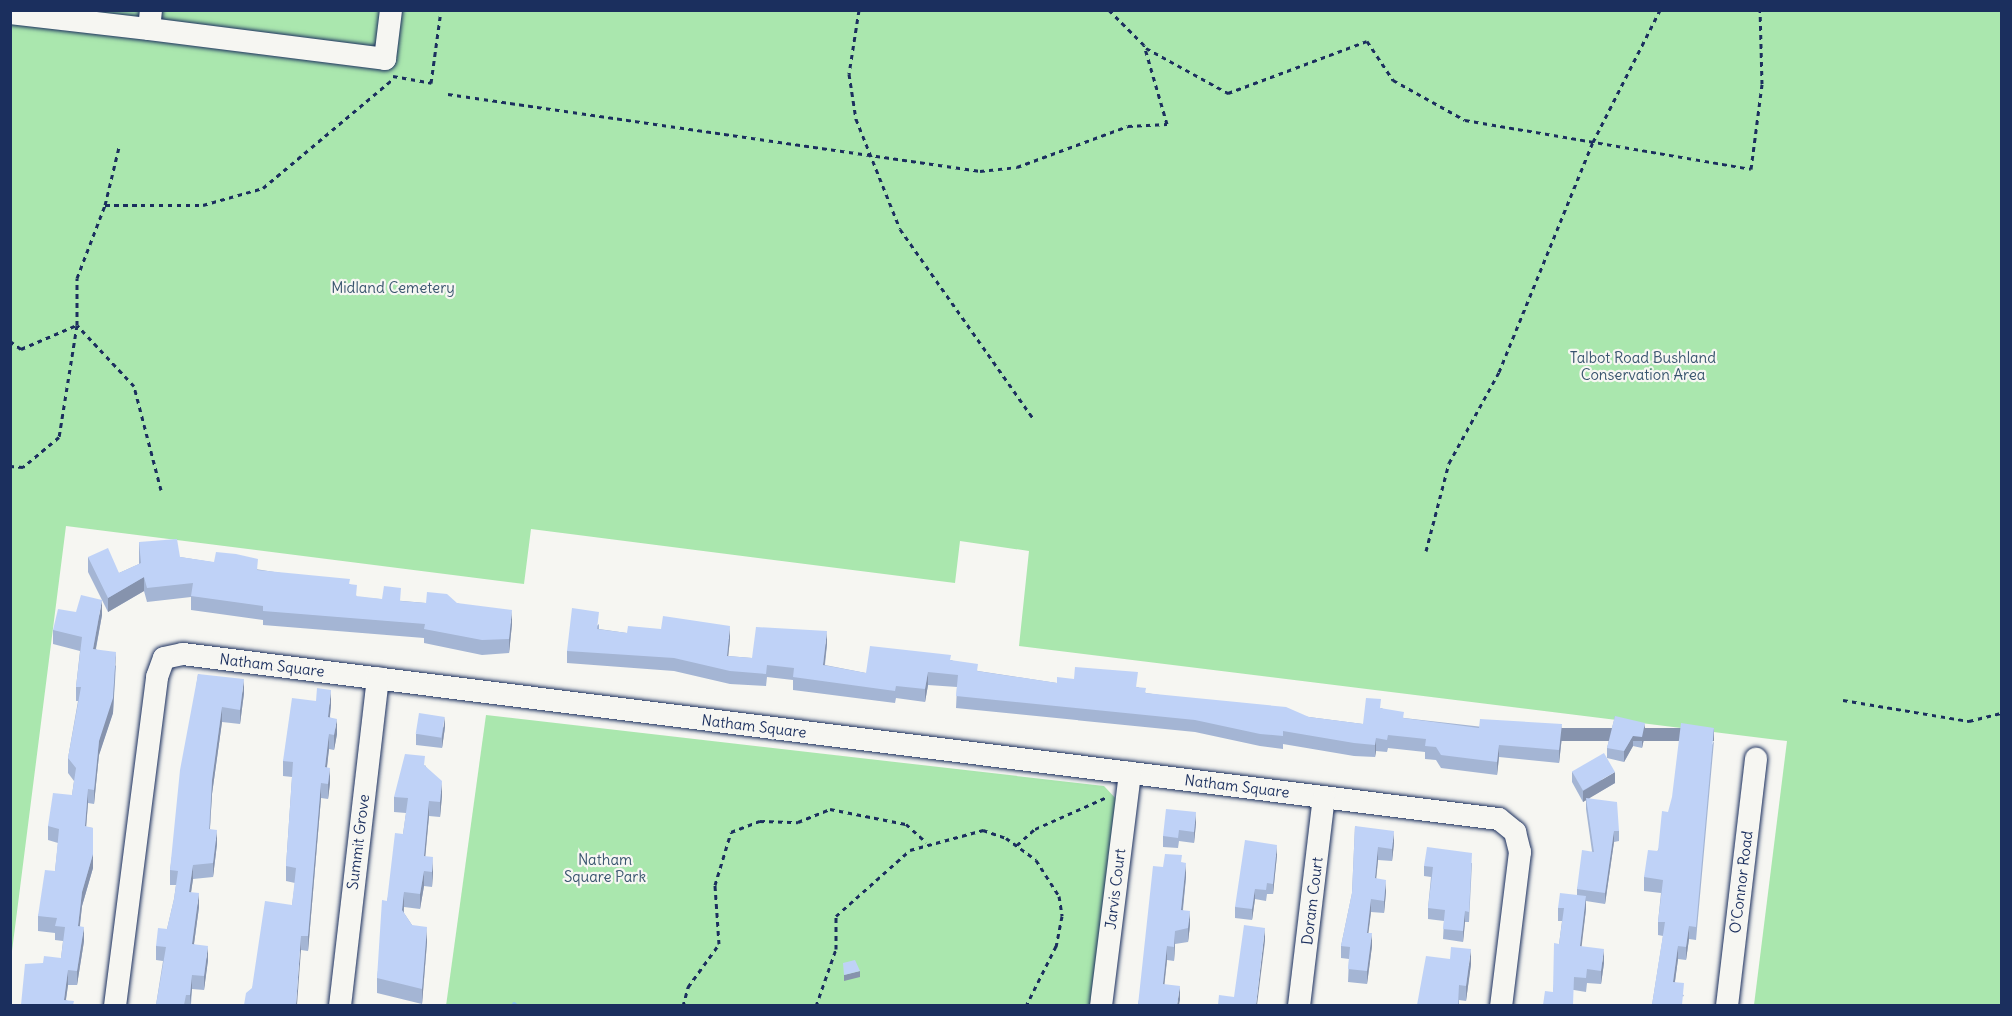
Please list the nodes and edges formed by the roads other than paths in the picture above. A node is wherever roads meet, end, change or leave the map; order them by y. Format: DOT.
graph roads {
  1 [pos="391,10"];
  2 [pos="10,13"];
  3 [pos="150,20"];
  4 [pos="378,678"];
  5 [pos="1756,759"];
  6 [pos="1130,773"];
  7 [pos="1324,797"];
  8 [pos="115,1005"];
  9 [pos="340,1005"];
  10 [pos="1101,1005"];
  11 [pos="1299,1005"];
  12 [pos="1501,1005"];
  13 [pos="1726,1005"];
  1 -- 3 [label="street"];
  2 -- 3 [label="street"];
  4 -- 6 [label="street, Natham Square"];
  4 -- 8 [label="street, Natham Square"];
  4 -- 9 [label="street, Summit Grove"];
  5 -- 13 [label="street, O'Connor Road"];
  6 -- 7 [label="street, Natham Square"];
  6 -- 10 [label="street, Jarvis Court"];
  7 -- 11 [label="street, Doram Court"];
  7 -- 12 [label="street, Natham Square"];
}
